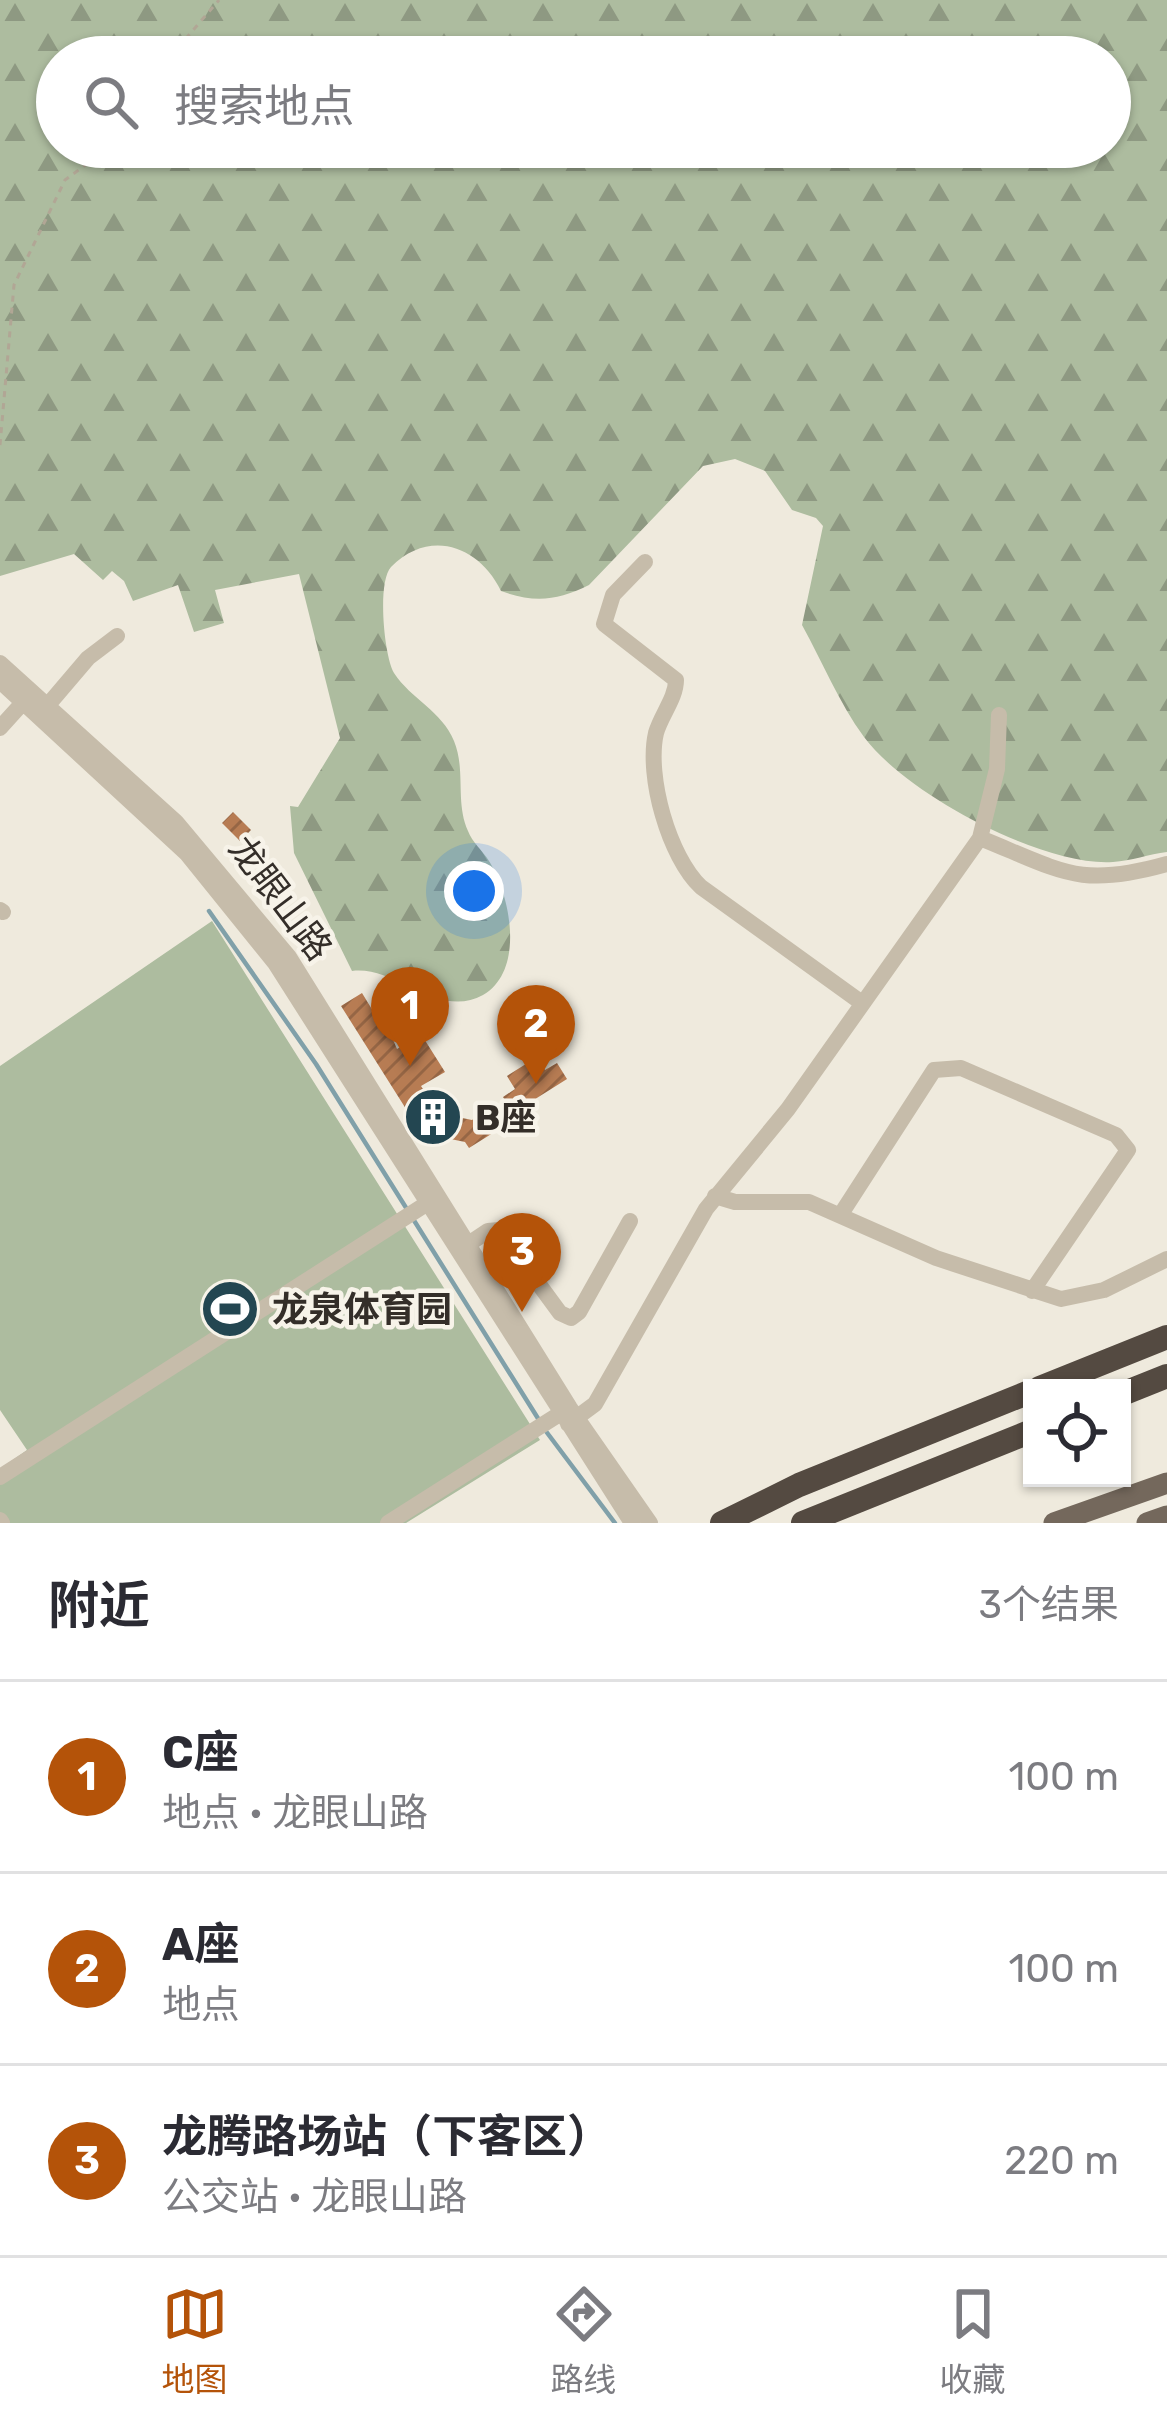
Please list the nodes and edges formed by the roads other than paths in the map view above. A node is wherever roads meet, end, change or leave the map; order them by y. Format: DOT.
graph roads {
  1 [pos="646,562"];
  2 [pos="117,635"];
  3 [pos="0,663"];
  4 [pos="0,681"];
  5 [pos="28,697"];
  6 [pos="44,711"];
  7 [pos="999,715"];
  8 [pos="0,728"];
  9 [pos="980,838"];
  10 [pos="1167,864"];
  11 [pos="862,1003"];
  12 [pos="715,1196"];
  13 [pos="421,1208"];
  14 [pos="841,1214"];
  15 [pos="630,1221"];
  16 [pos="463,1248"];
  17 [pos="1167,1259"];
  18 [pos="1032,1291"];
  19 [pos="1167,1337"];
  20 [pos="1167,1376"];
  21 [pos="1063,1379"];
  22 [pos="1131,1390"];
  23 [pos="1023,1395"];
  24 [pos="559,1419"];
  25 [pos="1023,1435"];
  26 [pos="0,1477"];
  27 [pos="1167,1483"];
  28 [pos="1167,1516"];
  29 [pos="388,1523"];
  30 [pos="632,1523"];
  31 [pos="650,1523"];
  32 [pos="722,1523"];
  33 [pos="803,1523"];
  34 [pos="1054,1523"];
  35 [pos="1147,1523"];
  1 -- 11 [label="street"];
  2 -- 6 [label="street"];
  3 -- 5 [label="street, 龙眼山路"];
  4 -- 5 [label="street, 龙眼山路"];
  5 -- 6 [label="street, 龙眼山路"];
  5 -- 8 [label="street"];
  6 -- 13 [label="street, 龙眼山路"];
  7 -- 9 [label="street"];
  9 -- 10 [label="street"];
  9 -- 11 [label="street"];
  11 -- 12 [label="street"];
  12 -- 14 [label="street"];
  12 -- 24 [label="street"];
  13 -- 16 [label="street, 龙眼山路"];
  13 -- 26 [label="street"];
  14 -- 18 [label="street"];
  14 -- 18 [label="street"];
  15 -- 16 [label="street"];
  16 -- 24 [label="street, 龙眼山路"];
  17 -- 18 [label="street"];
  19 -- 21 [label="highway"];
  20 -- 22 [label="highway"];
  23 -- 32 [label="highway"];
  24 -- 29 [label="street"];
  24 -- 30 [label="street, 龙眼山路"];
  24 -- 31 [label="street, 龙眼山路"];
  25 -- 33 [label="highway"];
  27 -- 34 [label="main road"];
  28 -- 35 [label="main road"];
}
